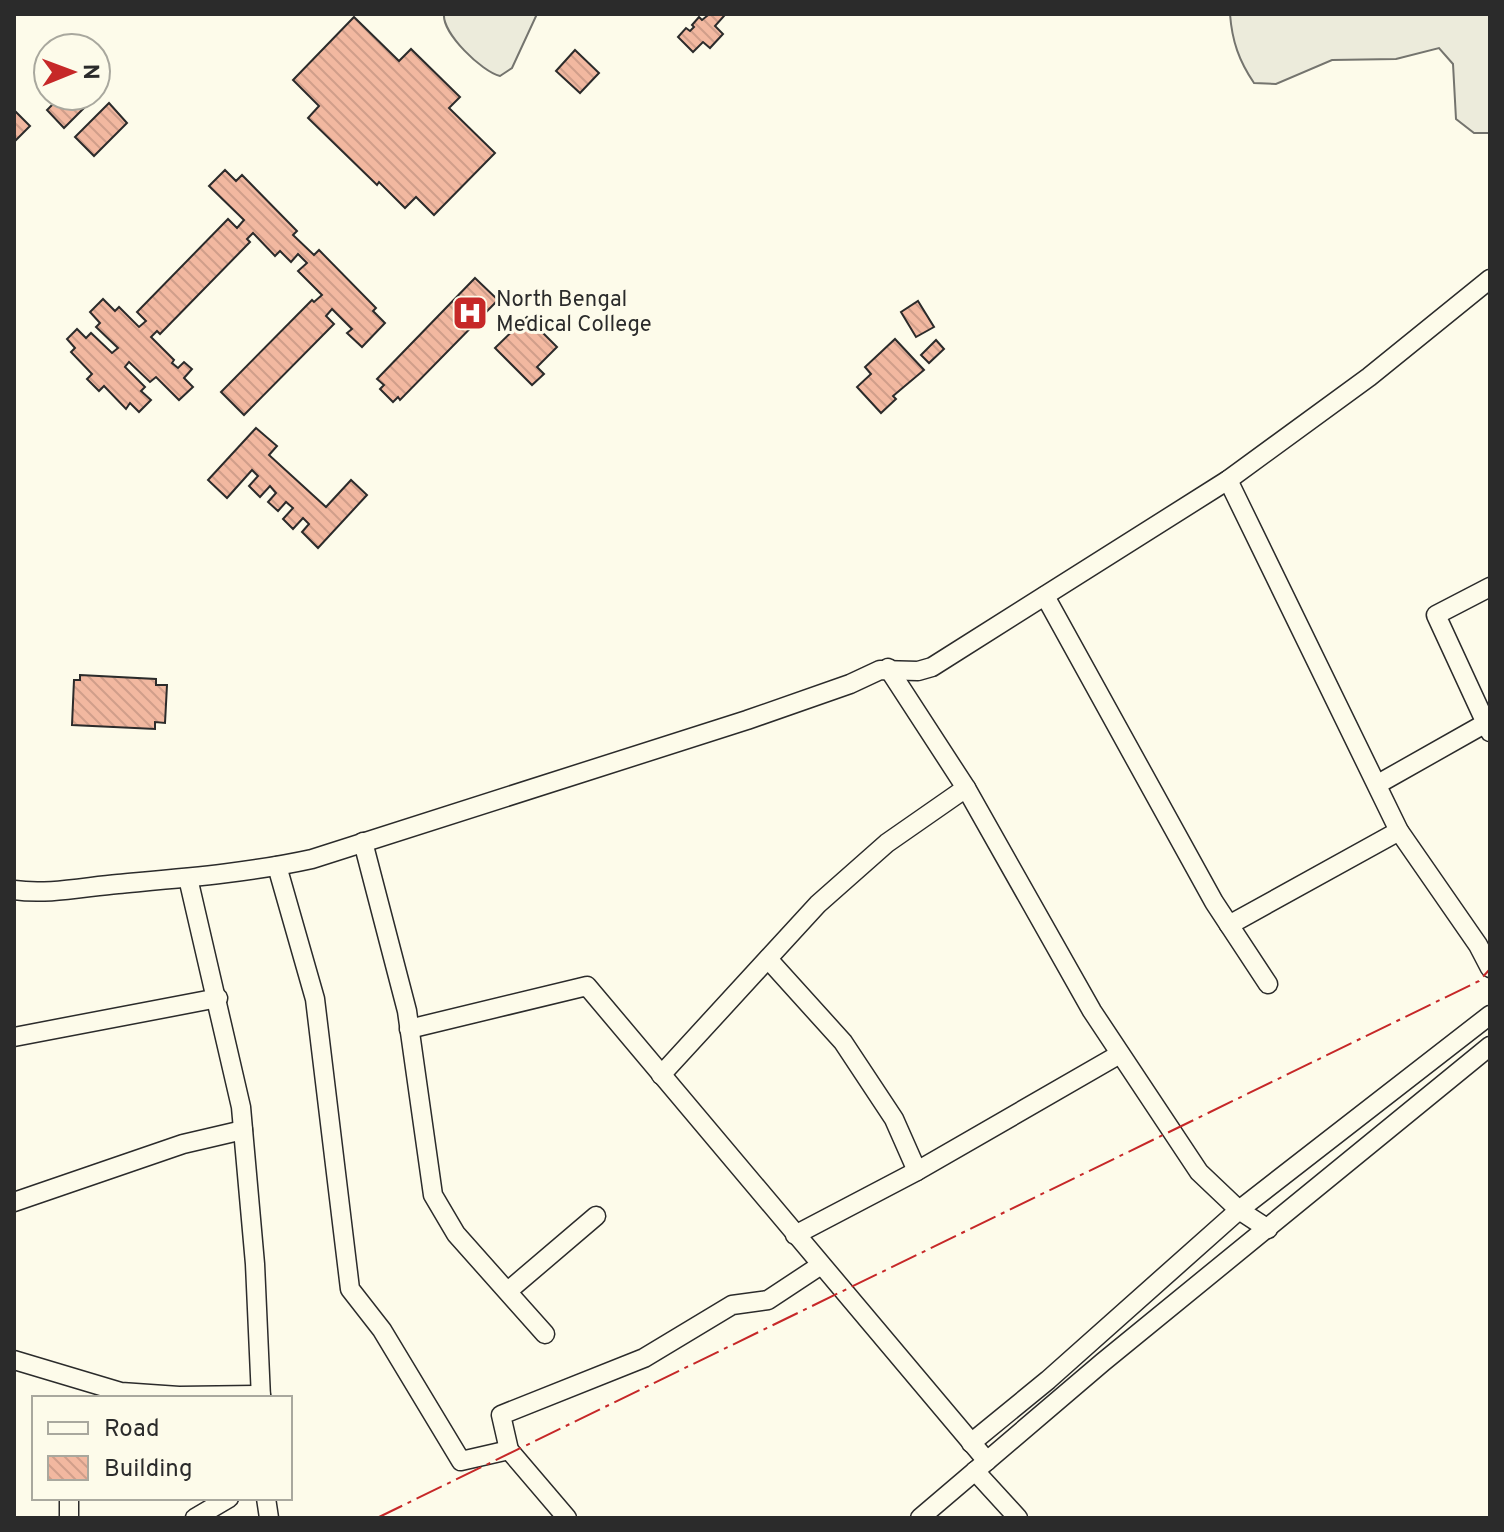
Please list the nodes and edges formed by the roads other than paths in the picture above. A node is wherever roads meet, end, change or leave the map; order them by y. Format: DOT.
graph roads {
  1 [pos="1490,279"];
  2 [pos="1228,480"];
  3 [pos="1490,587"];
  4 [pos="1045,596"];
  5 [pos="888,668"];
  6 [pos="1488,728"];
  7 [pos="1378,784"];
  8 [pos="966,788"];
  9 [pos="1399,831"];
  10 [pos="363,842"];
  11 [pos="277,866"];
  12 [pos="188,878"];
  13 [pos="14,890"];
  14 [pos="1229,925"];
  15 [pos="768,959"];
  16 [pos="1490,968"];
  17 [pos="1268,984"];
  18 [pos="218,998"];
  19 [pos="1490,1015"];
  20 [pos="409,1029"];
  21 [pos="14,1037"];
  22 [pos="1490,1046"];
  23 [pos="1120,1054"];
  24 [pos="661,1075"];
  25 [pos="243,1130"];
  26 [pos="917,1171"];
  27 [pos="14,1202"];
  28 [pos="1239,1210"];
  29 [pos="596,1216"];
  30 [pos="1268,1229"];
  31 [pos="795,1235"];
  32 [pos="821,1265"];
  33 [pos="508,1291"];
  34 [pos="545,1334"];
  35 [pos="14,1360"];
  36 [pos="78,1389"];
  37 [pos="261,1396"];
  38 [pos="971,1443"];
  39 [pos="509,1450"];
  40 [pos="981,1466"];
  41 [pos="226,1500"];
  42 [pos="195,1518"];
  43 [pos="567,1518"];
  44 [pos="920,1518"];
  45 [pos="1018,1518"];
  1 -- 2 [label="street"];
  2 -- 4 [label="street"];
  2 -- 7 [label="street"];
  3 -- 6 [label="street"];
  4 -- 5 [label="street"];
  4 -- 14 [label="street"];
  5 -- 8 [label="street"];
  5 -- 10 [label="street"];
  6 -- 7 [label="street"];
  7 -- 9 [label="street"];
  8 -- 15 [label="street"];
  8 -- 23 [label="street"];
  9 -- 14 [label="street"];
  9 -- 16 [label="street"];
  10 -- 11 [label="street"];
  10 -- 20 [label="street"];
  11 -- 12 [label="street"];
  11 -- 39 [label="street"];
  12 -- 13 [label="street"];
  12 -- 18 [label="street"];
  14 -- 17 [label="street"];
  15 -- 24 [label="street"];
  15 -- 26 [label="street"];
  18 -- 21 [label="street"];
  18 -- 25 [label="street"];
  19 -- 28 [label="street"];
  20 -- 24 [label="street"];
  20 -- 33 [label="street"];
  22 -- 30 [label="street"];
  23 -- 26 [label="street"];
  23 -- 28 [label="street"];
  24 -- 31 [label="street"];
  25 -- 27 [label="street"];
  25 -- 37 [label="street"];
  26 -- 31 [label="street"];
  28 -- 30 [label="street"];
  28 -- 38 [label="street"];
  29 -- 33 [label="street"];
  30 -- 40 [label="street"];
  31 -- 32 [label="street"];
  32 -- 38 [label="street"];
  32 -- 39 [label="street"];
  33 -- 34 [label="street"];
  35 -- 36 [label="street"];
  36 -- 37 [label="street"];
  38 -- 40 [label="street"];
  39 -- 43 [label="street"];
  40 -- 44 [label="street"];
  40 -- 45 [label="street"];
  41 -- 42 [label="street"];
}
